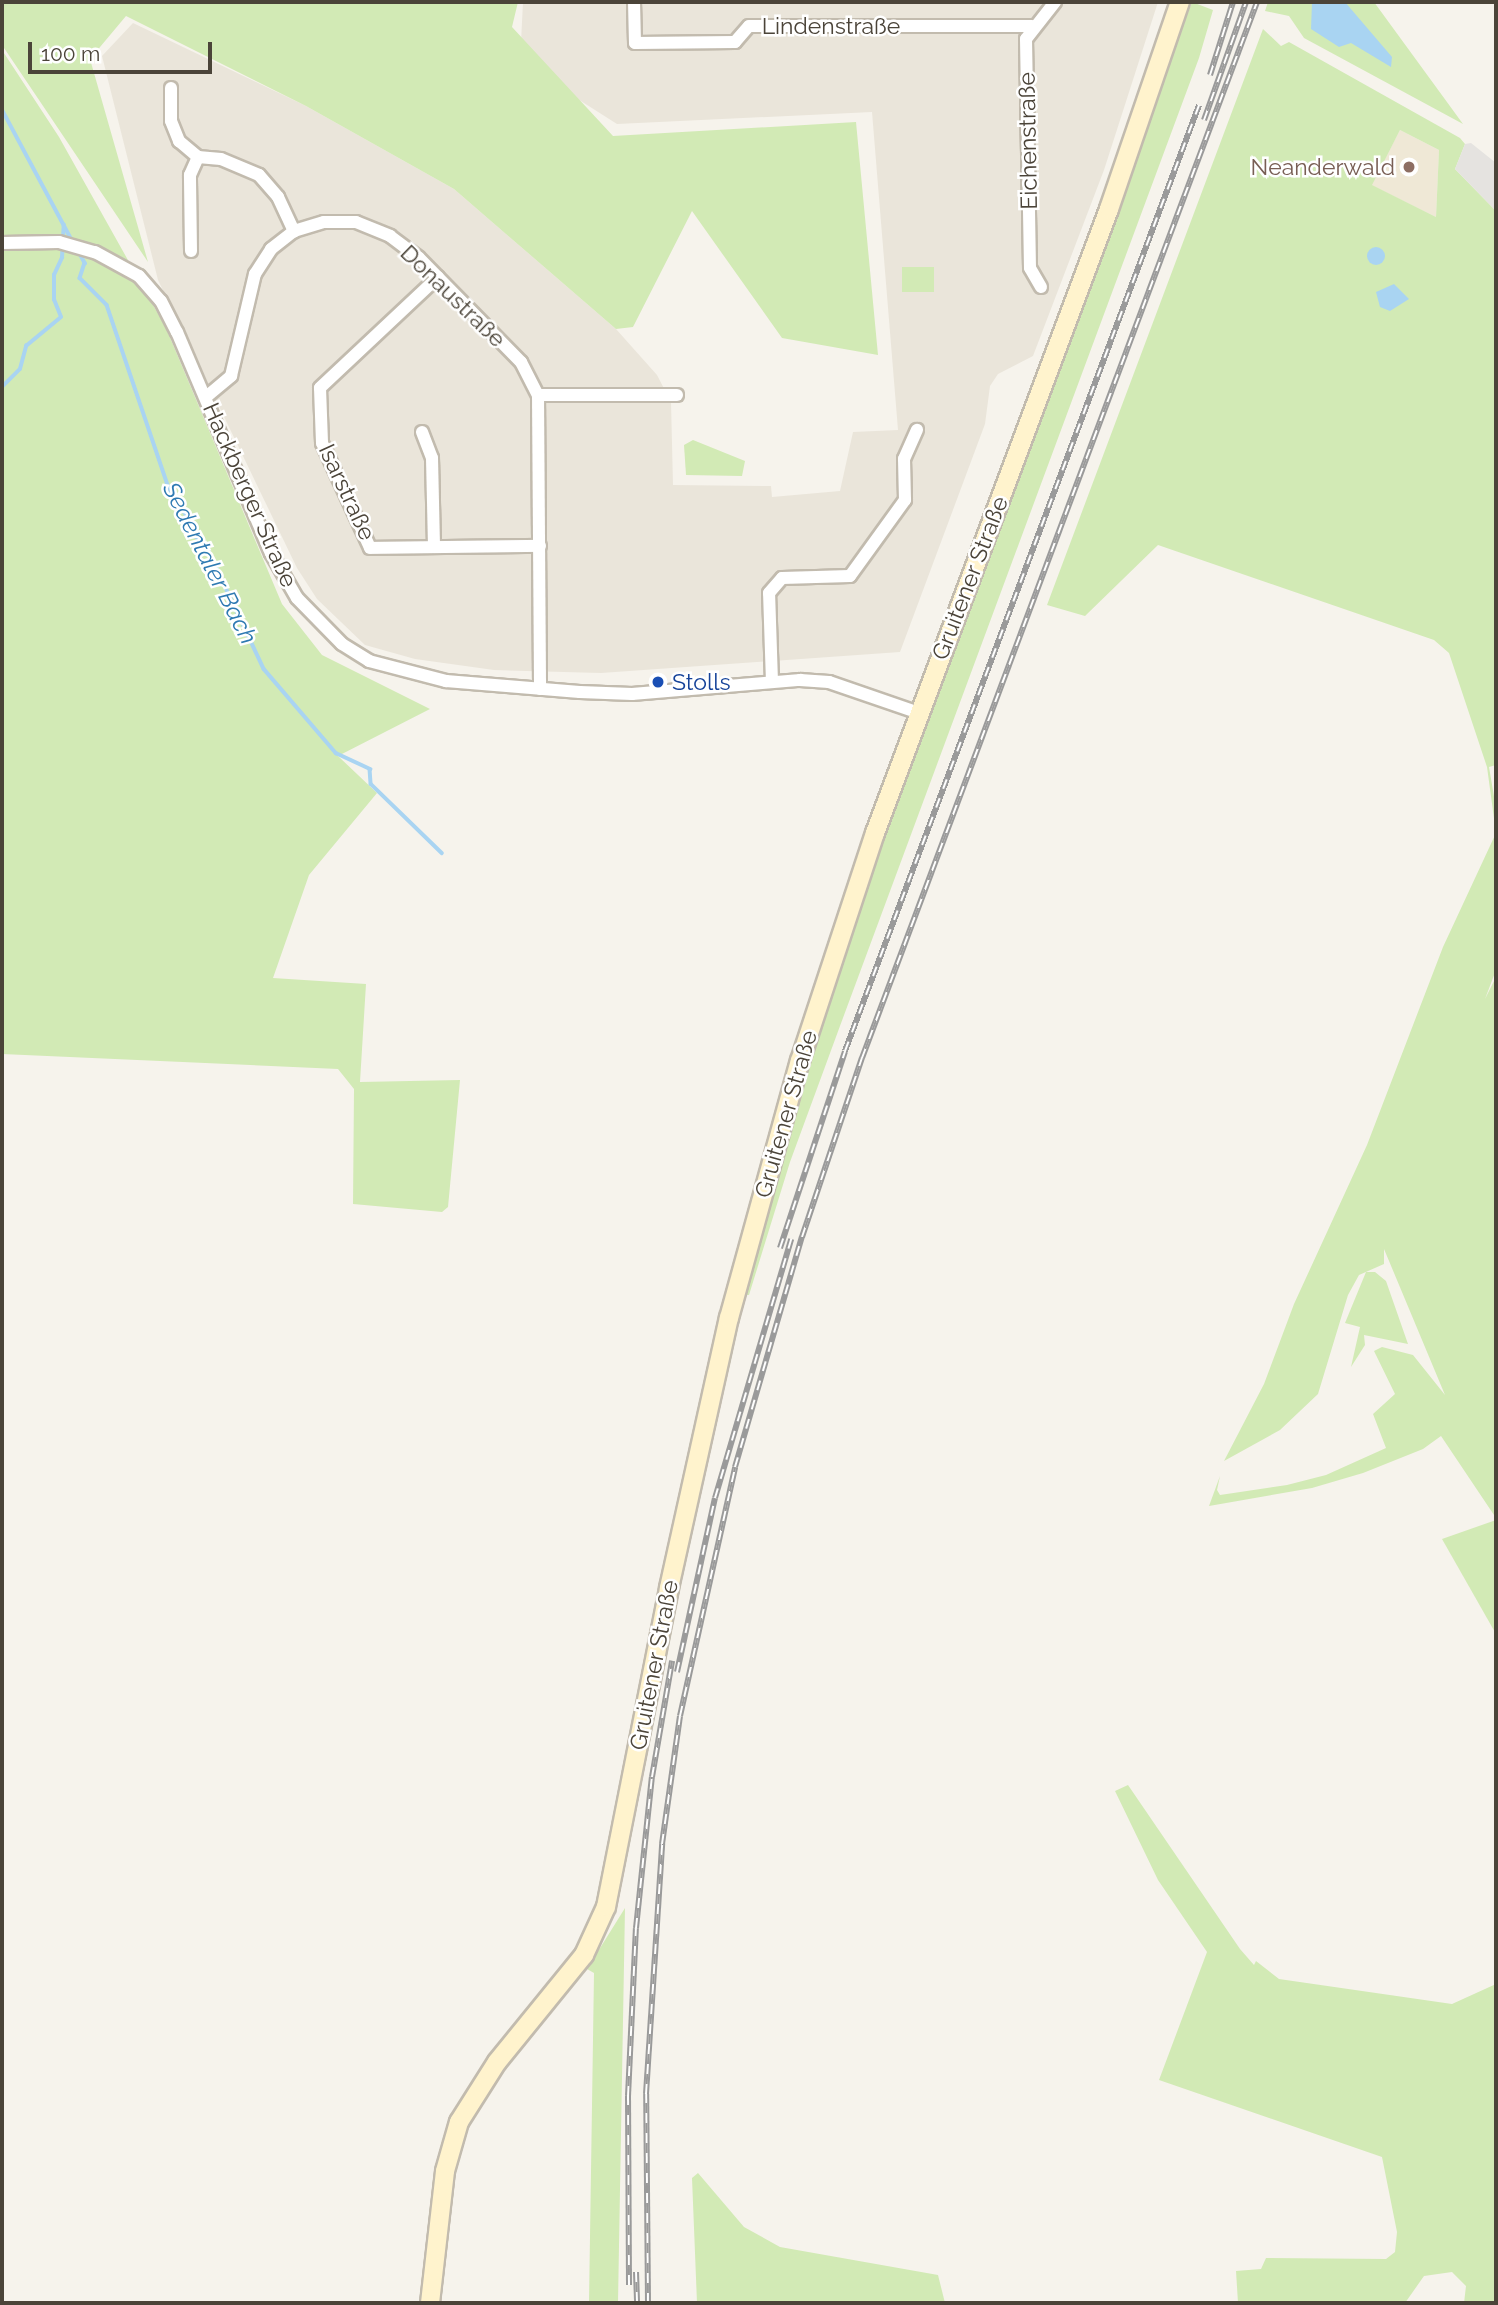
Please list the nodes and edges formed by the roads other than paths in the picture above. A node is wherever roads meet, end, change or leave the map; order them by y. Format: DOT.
graph roads {
  1 [pos="634,2"];
  2 [pos="1055,2"];
  3 [pos="1180,2"];
  4 [pos="1032,26"];
  5 [pos="172,88"];
  6 [pos="198,157"];
  7 [pos="294,230"];
  8 [pos="2,243"];
  9 [pos="191,251"];
  10 [pos="438,277"];
  11 [pos="1041,286"];
  12 [pos="538,395"];
  13 [pos="677,395"];
  14 [pos="206,397"];
  15 [pos="917,430"];
  16 [pos="422,432"];
  17 [pos="540,546"];
  18 [pos="434,547"];
  19 [pos="772,682"];
  20 [pos="540,689"];
  21 [pos="919,713"];
  22 [pos="430,2303"];
  1 -- 4 [label="street, Lindenstraße"];
  2 -- 4 [label="street"];
  3 -- 21 [label="main road, Gruitener Straße"];
  4 -- 11 [label="street, Eichenstraße"];
  5 -- 6 [label="street"];
  6 -- 7 [label="street"];
  6 -- 9 [label="street"];
  7 -- 10 [label="street, Donaustraße"];
  7 -- 14 [label="street, Donaustraße"];
  8 -- 14 [label="street, Hackberger Straße"];
  10 -- 12 [label="street, Donaustraße"];
  10 -- 18 [label="street, Isarstraße"];
  12 -- 13 [label="street"];
  12 -- 17 [label="street, Donaustraße"];
  14 -- 20 [label="street, Hackberger Straße"];
  15 -- 19 [label="street"];
  16 -- 18 [label="street"];
  17 -- 18 [label="street, Isarstraße"];
  17 -- 20 [label="street, Donaustraße"];
  19 -- 20 [label="street, Hackberger Straße"];
  19 -- 21 [label="street, Hackberger Straße"];
  21 -- 22 [label="main road, Gruitener Straße"];
}
